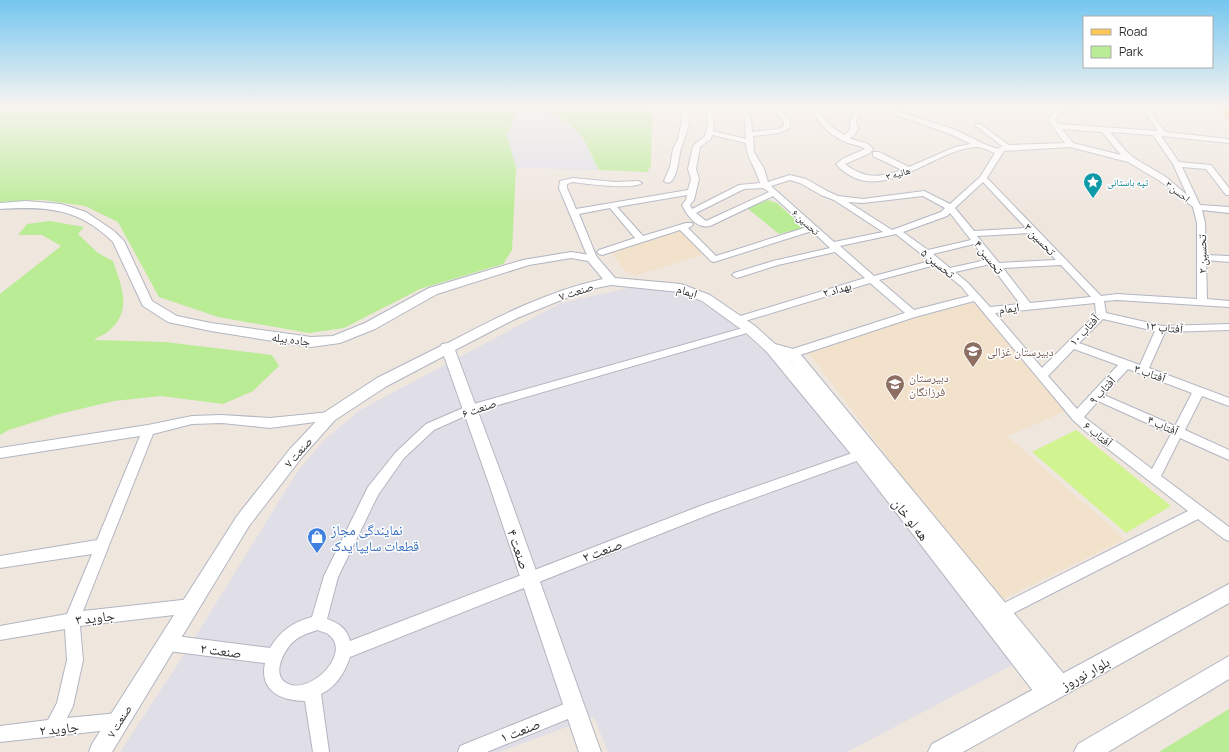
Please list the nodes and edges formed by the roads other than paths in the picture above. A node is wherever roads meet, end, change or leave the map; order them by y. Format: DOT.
graph roads {
  1 [pos="680,142"];
  2 [pos="701,142"];
  3 [pos="749,142"];
  4 [pos="854,142"];
  5 [pos="973,142"];
  6 [pos="1001,142"];
  7 [pos="1068,142"];
  8 [pos="1114,142"];
  9 [pos="1165,142"];
  10 [pos="979,145"];
  11 [pos="1070,145"];
  12 [pos="1007,147"];
  13 [pos="999,152"];
  14 [pos="876,154"];
  15 [pos="1130,160"];
  16 [pos="1177,164"];
  17 [pos="908,170"];
  18 [pos="983,178"];
  19 [pos="668,182"];
  20 [pos="638,183"];
  21 [pos="765,185"];
  22 [pos="691,192"];
  23 [pos="774,193"];
  24 [pos="1229,193"];
  25 [pos="837,198"];
  26 [pos="0,206"];
  27 [pos="612,206"];
  28 [pos="1197,207"];
  29 [pos="951,208"];
  30 [pos="1229,210"];
  31 [pos="574,212"];
  32 [pos="690,213"];
  33 [pos="700,221"];
  34 [pos="682,227"];
  35 [pos="813,228"];
  36 [pos="1033,230"];
  37 [pos="894,232"];
  38 [pos="973,237"];
  39 [pos="640,238"];
  40 [pos="835,247"];
  41 [pos="926,253"];
  42 [pos="597,255"];
  43 [pos="1202,257"];
  44 [pos="1229,259"];
  45 [pos="937,262"];
  46 [pos="1063,262"];
  47 [pos="994,264"];
  48 [pos="948,271"];
  49 [pos="737,276"];
  50 [pos="872,279"];
  51 [pos="611,281"];
  52 [pos="975,298"];
  53 [pos="1099,299"];
  54 [pos="1202,301"];
  55 [pos="1229,304"];
  56 [pos="1027,306"];
  57 [pos="987,311"];
  58 [pos="912,314"];
  59 [pos="1101,315"];
  60 [pos="738,320"];
  61 [pos="1229,327"];
  62 [pos="750,329"];
  63 [pos="1161,329"];
  64 [pos="1071,344"];
  65 [pos="447,347"];
  66 [pos="781,353"];
  67 [pos="1126,364"];
  68 [pos="1143,370"];
  69 [pos="1042,375"];
  70 [pos="1199,391"];
  71 [pos="1097,396"];
  72 [pos="1229,402"];
  73 [pos="470,409"];
  74 [pos="330,416"];
  75 [pos="1077,417"];
  76 [pos="148,430"];
  77 [pos="1178,432"];
  78 [pos="0,453"];
  79 [pos="861,455"];
  80 [pos="1229,455"];
  81 [pos="1154,478"];
  82 [pos="1198,512"];
  83 [pos="1228,532"];
  84 [pos="101,546"];
  85 [pos="0,562"];
  86 [pos="529,578"];
  87 [pos="1229,593"];
  88 [pos="191,606"];
  89 [pos="995,615"];
  90 [pos="72,620"];
  91 [pos="318,623"];
  92 [pos="0,633"];
  93 [pos="168,643"];
  94 [pos="344,651"];
  95 [pos="274,656"];
  96 [pos="1229,667"];
  97 [pos="312,690"];
  98 [pos="1054,690"];
  99 [pos="574,708"];
  100 [pos="118,721"];
  101 [pos="52,729"];
  102 [pos="0,734"];
  103 [pos="100,752"];
  104 [pos="320,752"];
  105 [pos="466,752"];
  106 [pos="590,752"];
  107 [pos="940,752"];
  108 [pos="1086,752"];
  1 -- 19 [label="street"];
  2 -- 22 [label="street"];
  3 -- 21 [label="street, تحسین ۶"];
  4 -- 17 [label="street, هانیه ۳"];
  5 -- 10 [label="street"];
  6 -- 12 [label="street"];
  7 -- 11 [label="street"];
  8 -- 15 [label="street, احسن ۳"];
  9 -- 16 [label="street, تحسین ۲"];
  10 -- 13 [label="street"];
  10 -- 17 [label="street, هانیه ۳"];
  11 -- 12 [label="street"];
  11 -- 15 [label="street"];
  12 -- 13 [label="street"];
  13 -- 18 [label="street"];
  14 -- 17 [label="street"];
  15 -- 28 [label="street, احسن ۳"];
  16 -- 24 [label="street"];
  16 -- 28 [label="street, تحسین ۲"];
  18 -- 29 [label="street"];
  18 -- 36 [label="street, تحسین ۳"];
  20 -- 31 [label="street"];
  21 -- 23 [label="street, تحسین ۶"];
  21 -- 25 [label="street"];
  21 -- 32 [label="street"];
  22 -- 27 [label="street"];
  22 -- 32 [label="street"];
  23 -- 33 [label="street"];
  23 -- 35 [label="street, تحسین ۶"];
  25 -- 29 [label="street"];
  25 -- 37 [label="street, تحسین ۵"];
  26 -- 42 [label="street, جاده بیله"];
  27 -- 31 [label="street"];
  27 -- 39 [label="street"];
  28 -- 30 [label="street"];
  28 -- 43 [label="street, تحسین ۲"];
  29 -- 37 [label="street"];
  29 -- 38 [label="street, تحسین ۴"];
  31 -- 42 [label="street"];
  32 -- 33 [label="street"];
  33 -- 34 [label="street"];
  34 -- 35 [label="street"];
  34 -- 39 [label="street"];
  35 -- 40 [label="street, تحسین ۶"];
  36 -- 38 [label="street"];
  36 -- 46 [label="street, تحسین ۳"];
  37 -- 40 [label="street"];
  37 -- 41 [label="street, تحسین ۵"];
  38 -- 41 [label="street"];
  38 -- 47 [label="street, تحسین ۴"];
  39 -- 42 [label="street"];
  40 -- 49 [label="street"];
  40 -- 50 [label="street, تحسین ۶"];
  41 -- 45 [label="street, تحسین ۵"];
  42 -- 51 [label="street"];
  43 -- 44 [label="street"];
  43 -- 54 [label="street, تحسین ۲"];
  45 -- 48 [label="street, تحسین ۵"];
  45 -- 50 [label="street, بهداد ۲"];
  46 -- 47 [label="street"];
  46 -- 53 [label="street, تحسین ۳"];
  47 -- 48 [label="street"];
  47 -- 56 [label="street, تحسین ۴"];
  48 -- 52 [label="street, تحسین ۵"];
  50 -- 58 [label="street, تحسین ۶"];
  50 -- 60 [label="street, بهداد ۲"];
  51 -- 60 [label="street, ایمام"];
  51 -- 65 [label="street, صنعت ۷"];
  52 -- 57 [label="street, ایمام"];
  52 -- 58 [label="street"];
  53 -- 54 [label="street, ایمام"];
  53 -- 56 [label="street, ایمام"];
  53 -- 59 [label="street, آفتاب ۱۰"];
  54 -- 55 [label="street, ایمام"];
  56 -- 57 [label="street, ایمام"];
  57 -- 69 [label="street, آفتاب ۶"];
  58 -- 66 [label="street"];
  59 -- 63 [label="street, آفتاب ۱۳"];
  59 -- 64 [label="street, آفتاب ۱۰"];
  60 -- 62 [label="street, ایمام"];
  61 -- 63 [label="street, آفتاب ۱۳"];
  62 -- 66 [label="street, ایمام"];
  62 -- 73 [label="street, صنعت ۶"];
  63 -- 68 [label="street"];
  64 -- 67 [label="street, آفتاب ۳"];
  64 -- 69 [label="street, آفتاب ۱۰"];
  65 -- 73 [label="street, صنعت ۴"];
  65 -- 74 [label="street, صنعت ۷"];
  66 -- 79 [label="street, هه لو خان"];
  66 -- 89 [label="street"];
  67 -- 68 [label="street, آفتاب ۳"];
  67 -- 71 [label="street, آفتاب ۹"];
  68 -- 70 [label="street, آفتاب ۳"];
  69 -- 75 [label="street, آفتاب ۶"];
  70 -- 72 [label="street, آفتاب ۳"];
  70 -- 77 [label="street"];
  71 -- 75 [label="street, آفتاب ۹"];
  71 -- 77 [label="street, آفتاب ۴"];
  73 -- 86 [label="street, صنعت ۴"];
  73 -- 91 [label="street, صنعت ۶"];
  74 -- 76 [label="street"];
  74 -- 88 [label="street, صنعت ۷"];
  75 -- 81 [label="street, آفتاب ۶"];
  76 -- 78 [label="street"];
  76 -- 84 [label="street"];
  77 -- 80 [label="street, آفتاب ۴"];
  77 -- 81 [label="street"];
  79 -- 86 [label="street, صنعت ۲"];
  79 -- 89 [label="street, هه لو خان"];
  81 -- 82 [label="street, آفتاب ۶"];
  82 -- 83 [label="street, آفتاب ۶"];
  82 -- 89 [label="street"];
  84 -- 85 [label="street"];
  84 -- 90 [label="street"];
  86 -- 94 [label="street, صنعت ۲"];
  86 -- 99 [label="street, صنعت ۴"];
  87 -- 98 [label="main road, بلوار نوروز"];
  88 -- 90 [label="street, جاوید ۳"];
  88 -- 93 [label="street, صنعت ۷"];
  89 -- 98 [label="street, هه لو خان"];
  90 -- 92 [label="street, جاوید ۳"];
  90 -- 101 [label="street"];
  91 -- 94 [label="street"];
  91 -- 95 [label="street"];
  93 -- 95 [label="street, صنعت ۲"];
  93 -- 100 [label="street, صنعت ۷"];
  94 -- 97 [label="street"];
  95 -- 97 [label="street"];
  96 -- 108 [label="main road"];
  97 -- 104 [label="street"];
  98 -- 107 [label="main road, بلوار نوروز"];
  99 -- 105 [label="street, صنعت ۱"];
  99 -- 106 [label="street, صنعت ۴"];
  100 -- 101 [label="street, جاوید ۲"];
  100 -- 103 [label="street, صنعت ۷"];
  101 -- 102 [label="street, جاوید ۲"];
}
